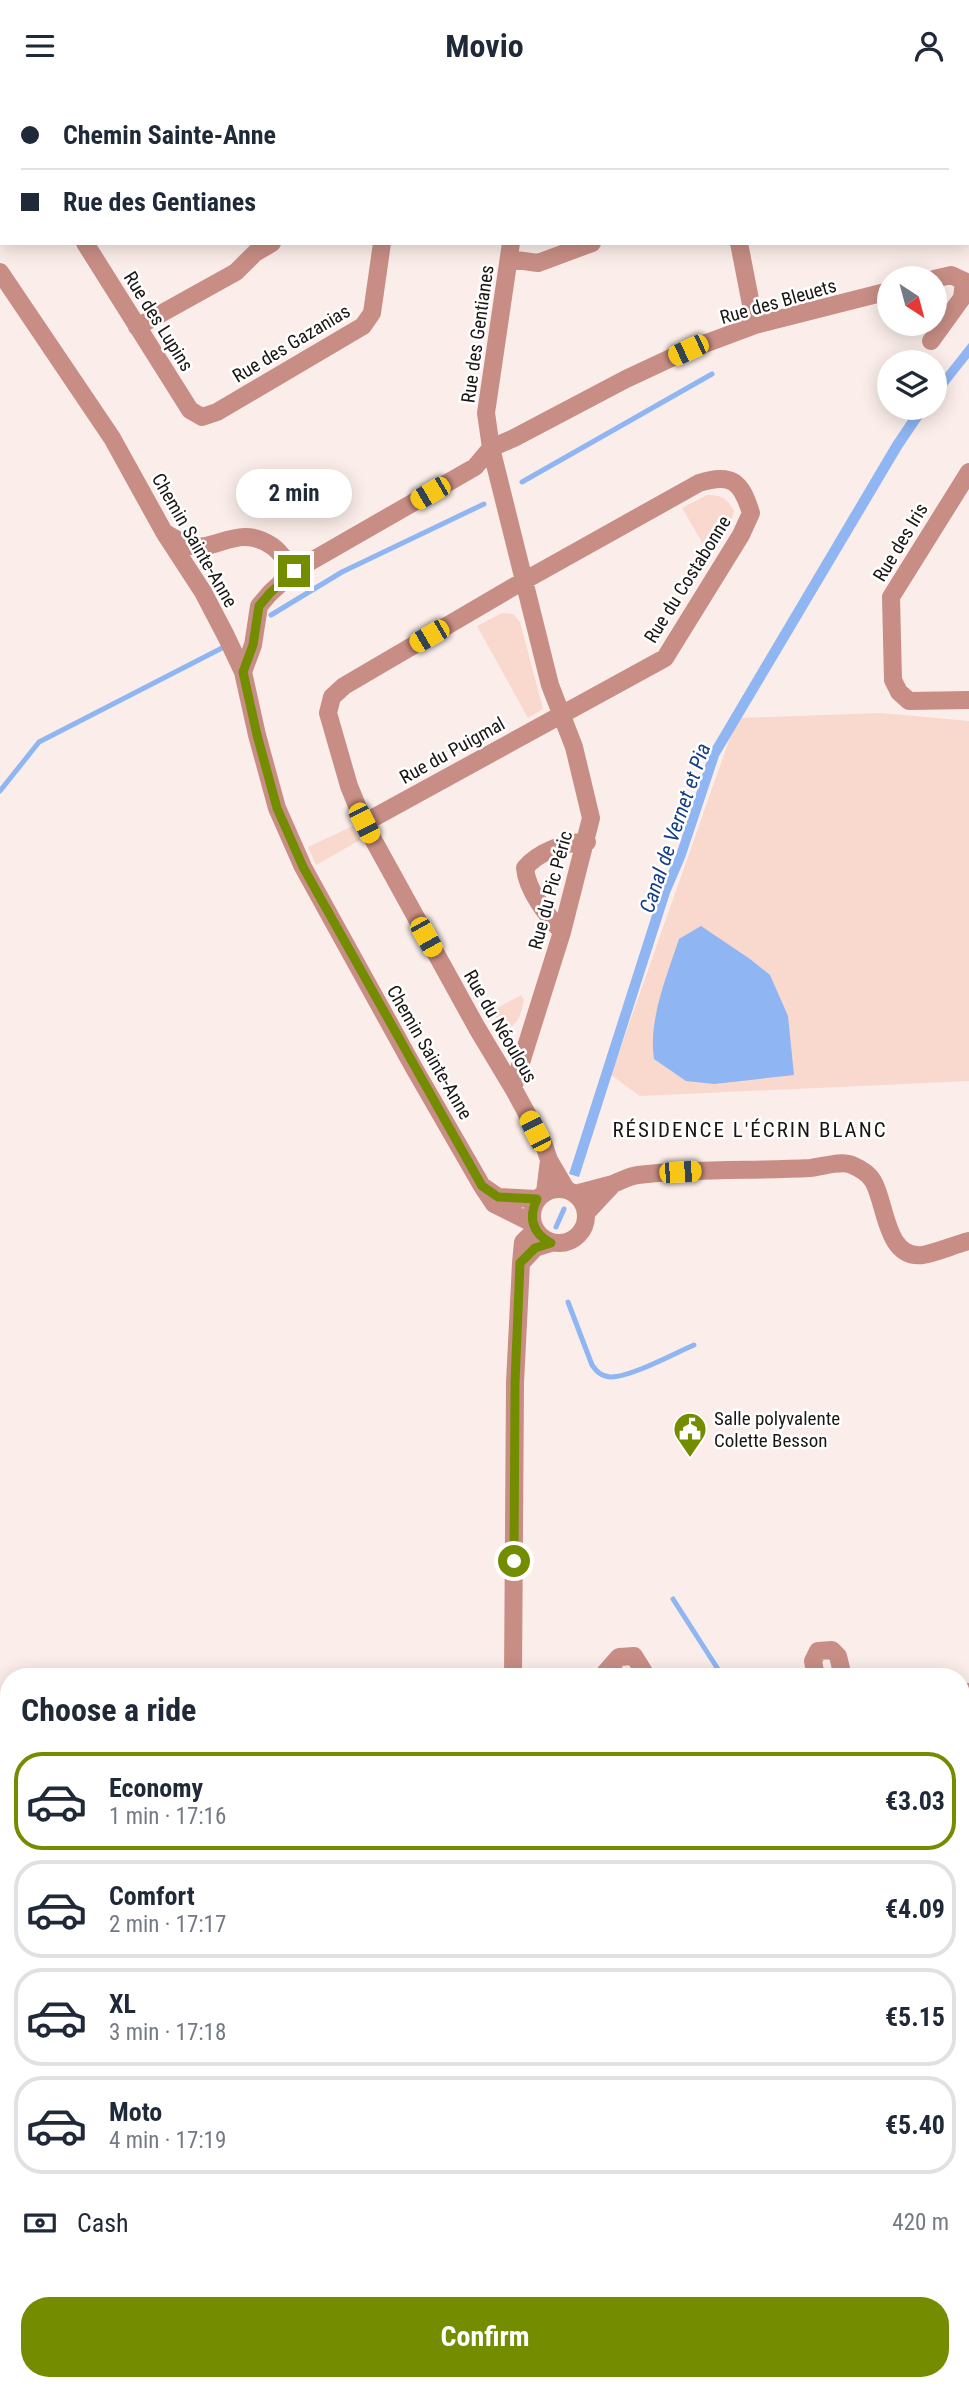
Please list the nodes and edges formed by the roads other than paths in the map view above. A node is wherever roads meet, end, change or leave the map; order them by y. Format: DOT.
graph roads {
  1 [pos="86,245"];
  2 [pos="382,245"];
  3 [pos="587,245"];
  4 [pos="739,245"];
  5 [pos="252,248"];
  6 [pos="510,251"];
  7 [pos="0,272"];
  8 [pos="947,276"];
  9 [pos="877,295"];
  10 [pos="947,319"];
  11 [pos="755,325"];
  12 [pos="138,327"];
  13 [pos="935,336"];
  14 [pos="931,341"];
  15 [pos="202,417"];
  16 [pos="491,448"];
  17 [pos="969,472"];
  18 [pos="164,532"];
  19 [pos="294,571"];
  20 [pos="524,581"];
  21 [pos="243,672"];
  22 [pos="969,700"];
  23 [pos="562,713"];
  24 [pos="364,823"];
  25 [pos="587,842"];
  26 [pos="562,932"];
  27 [pos="492,1052"];
  28 [pos="522,1059"];
  29 [pos="513,1088"];
  30 [pos="549,1160"];
  31 [pos="613,1184"];
  32 [pos="482,1186"];
  33 [pos="571,1191"];
  34 [pos="541,1195"];
  35 [pos="586,1213"];
  36 [pos="533,1226"];
  37 [pos="969,1241"];
  38 [pos="551,1243"];
  39 [pos="520,1263"];
  40 [pos="513,1668"];
  41 [pos="609,1668"];
  42 [pos="641,1668"];
  43 [pos="814,1668"];
  44 [pos="841,1668"];
  1 -- 12 [label="street, Rue des Lupins"];
  2 -- 15 [label="street, Rue des Gazanias"];
  3 -- 6 [label="street"];
  4 -- 11 [label="street"];
  5 -- 12 [label="street"];
  6 -- 16 [label="street, Rue des Gentianes"];
  7 -- 18 [label="street, Chemin Sainte-Anne"];
  8 -- 10 [label="street"];
  9 -- 11 [label="street, Rue des Bleuets"];
  11 -- 16 [label="street, Rue des Bleuets"];
  12 -- 15 [label="street, Rue des Lupins"];
  13 -- 14 [label="street"];
  16 -- 19 [label="street"];
  16 -- 20 [label="street, Rue des Gentianes"];
  17 -- 22 [label="street, Rue des Iris"];
  18 -- 19 [label="street"];
  18 -- 21 [label="street, Chemin Sainte-Anne"];
  19 -- 21 [label="street"];
  20 -- 23 [label="street, Rue du Pic Péric"];
  20 -- 23 [label="street, Rue du Costabonne"];
  20 -- 24 [label="street, Rue du Néoulous"];
  21 -- 32 [label="street, Chemin Sainte-Anne"];
  23 -- 24 [label="street, Rue du Puigmal"];
  23 -- 25 [label="street, Rue du Pic Péric"];
  24 -- 27 [label="street, Rue du Néoulous"];
  25 -- 26 [label="street, Rue du Pic Péric"];
  25 -- 26 [label="street"];
  26 -- 28 [label="street, Rue du Pic Péric"];
  27 -- 28 [label="street"];
  27 -- 29 [label="street, Rue du Néoulous"];
  28 -- 29 [label="street, Rue du Pic Péric"];
  29 -- 30 [label="street, Rue du Néoulous"];
  30 -- 33 [label="street, Rue du Néoulous"];
  30 -- 34 [label="street"];
  31 -- 33 [label="street"];
  31 -- 35 [label="street"];
  31 -- 37 [label="street"];
  32 -- 34 [label="street"];
  32 -- 36 [label="street, Chemin Sainte-Anne"];
  33 -- 34 [label="street"];
  33 -- 35 [label="street"];
  34 -- 36 [label="street"];
  35 -- 38 [label="street"];
  36 -- 38 [label="street"];
  36 -- 39 [label="street"];
  38 -- 39 [label="street"];
  39 -- 40 [label="street"];
  41 -- 42 [label="street"];
  43 -- 44 [label="street"];
}
